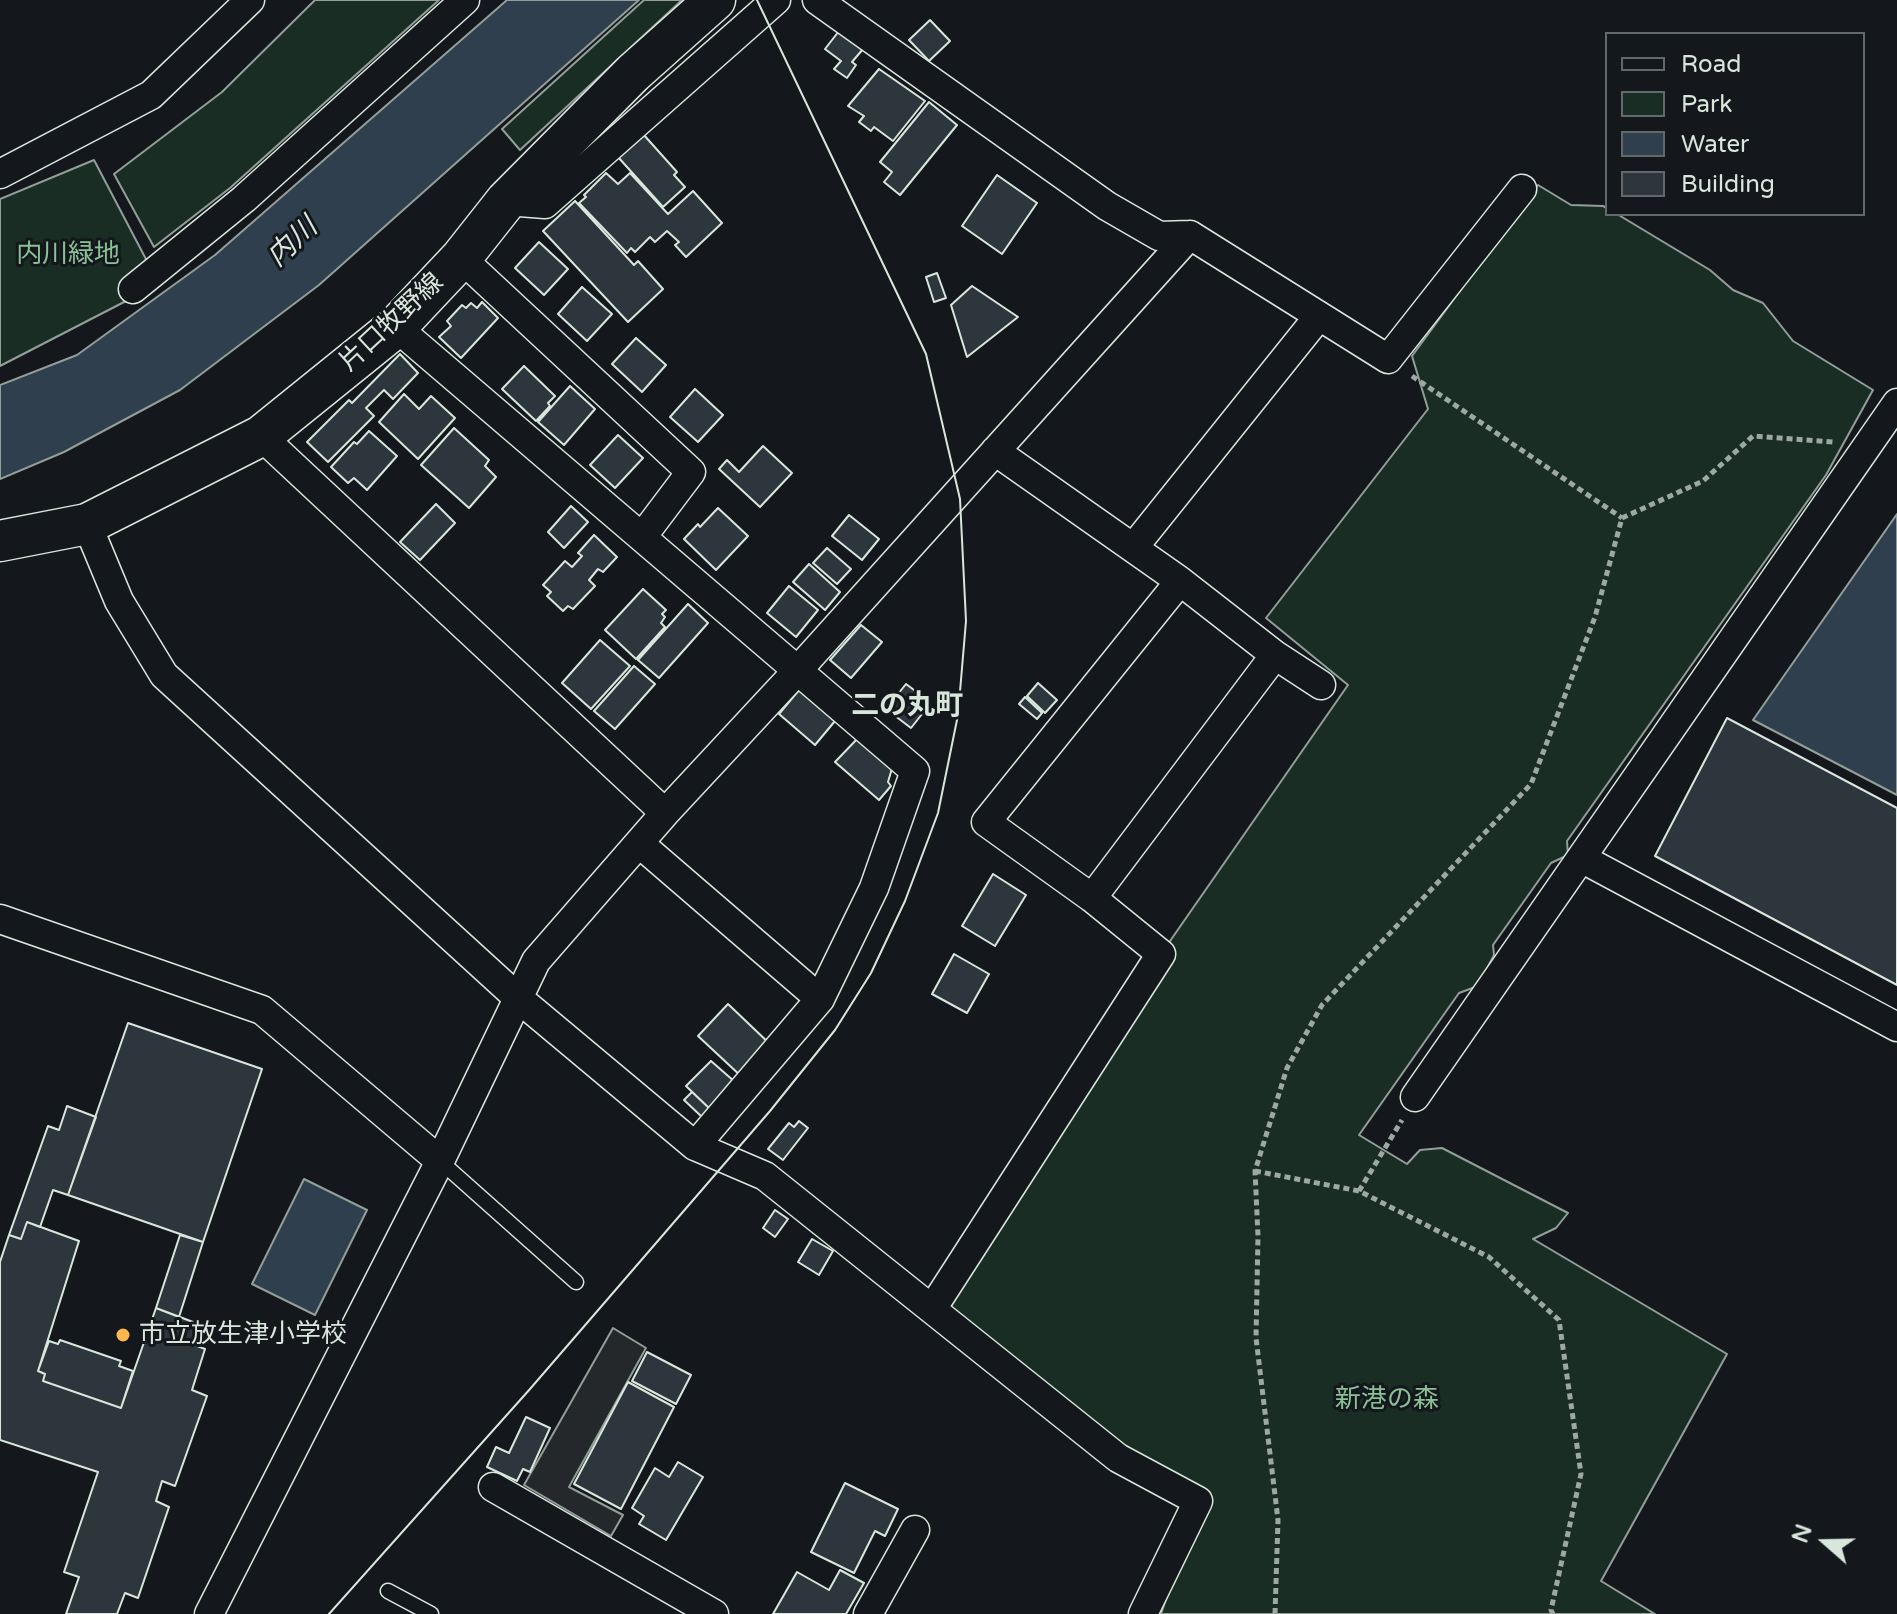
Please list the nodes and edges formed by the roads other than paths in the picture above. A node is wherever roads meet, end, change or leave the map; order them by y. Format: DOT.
graph roads {
  1 [pos="250,0"];
  2 [pos="465,0"];
  3 [pos="715,0"];
  4 [pos="776,0"];
  5 [pos="817,0"];
  6 [pos="0,174"];
  7 [pos="1522,189"];
  8 [pos="506,201"];
  9 [pos="1190,235"];
  10 [pos="461,258"];
  11 [pos="133,289"];
  12 [pos="1319,316"];
  13 [pos="396,327"];
  14 [pos="1897,403"];
  15 [pos="261,436"];
  16 [pos="995,451"];
  17 [pos="87,524"];
  18 [pos="642,537"];
  19 [pos="0,541"];
  20 [pos="1133,548"];
  21 [pos="1180,581"];
  22 [pos="1275,655"];
  23 [pos="798,670"];
  24 [pos="1321,685"];
  25 [pos="665,813"];
  26 [pos="640,844"];
  27 [pos="1581,858"];
  28 [pos="1092,898"];
  29 [pos="0,919"];
  30 [pos="518,998"];
  31 [pos="820,999"];
  32 [pos="1897,1027"];
  33 [pos="1415,1097"];
  34 [pos="695,1146"];
  35 [pos="440,1161"];
  36 [pos="576,1282"];
  37 [pos="932,1309"];
  38 [pos="493,1487"];
  39 [pos="915,1530"];
  40 [pos="388,1591"];
  41 [pos="209,1614"];
  42 [pos="431,1614"];
  43 [pos="714,1614"];
  44 [pos="868,1614"];
  45 [pos="1143,1614"];
  1 -- 6 [label="street"];
  2 -- 11 [label="street"];
  3 -- 8 [label="main road, 片口牧野線"];
  4 -- 8 [label="street"];
  5 -- 9 [label="street"];
  7 -- 12 [label="street"];
  8 -- 10 [label="main road, 片口牧野線"];
  9 -- 12 [label="street"];
  9 -- 16 [label="street"];
  10 -- 13 [label="main road, 片口牧野線"];
  10 -- 18 [label="street"];
  12 -- 20 [label="street"];
  13 -- 15 [label="main road, 片口牧野線"];
  13 -- 18 [label="street"];
  14 -- 27 [label="street"];
  15 -- 17 [label="main road, 片口牧野線"];
  15 -- 25 [label="street"];
  16 -- 20 [label="street"];
  16 -- 23 [label="street"];
  17 -- 19 [label="main road, 片口牧野線"];
  17 -- 30 [label="street"];
  18 -- 23 [label="street"];
  20 -- 21 [label="street"];
  21 -- 22 [label="street"];
  21 -- 28 [label="street"];
  22 -- 24 [label="street"];
  22 -- 28 [label="street"];
  23 -- 25 [label="street"];
  23 -- 31 [label="street"];
  25 -- 26 [label="street"];
  26 -- 30 [label="street"];
  26 -- 31 [label="street"];
  27 -- 32 [label="street"];
  27 -- 33 [label="street"];
  28 -- 37 [label="street"];
  29 -- 35 [label="street"];
  30 -- 34 [label="street"];
  30 -- 35 [label="street"];
  31 -- 34 [label="street"];
  34 -- 37 [label="street"];
  35 -- 36 [label="lane"];
  35 -- 41 [label="street"];
  37 -- 45 [label="street"];
  38 -- 43 [label="street"];
  39 -- 44 [label="street"];
  40 -- 42 [label="lane"];
}
